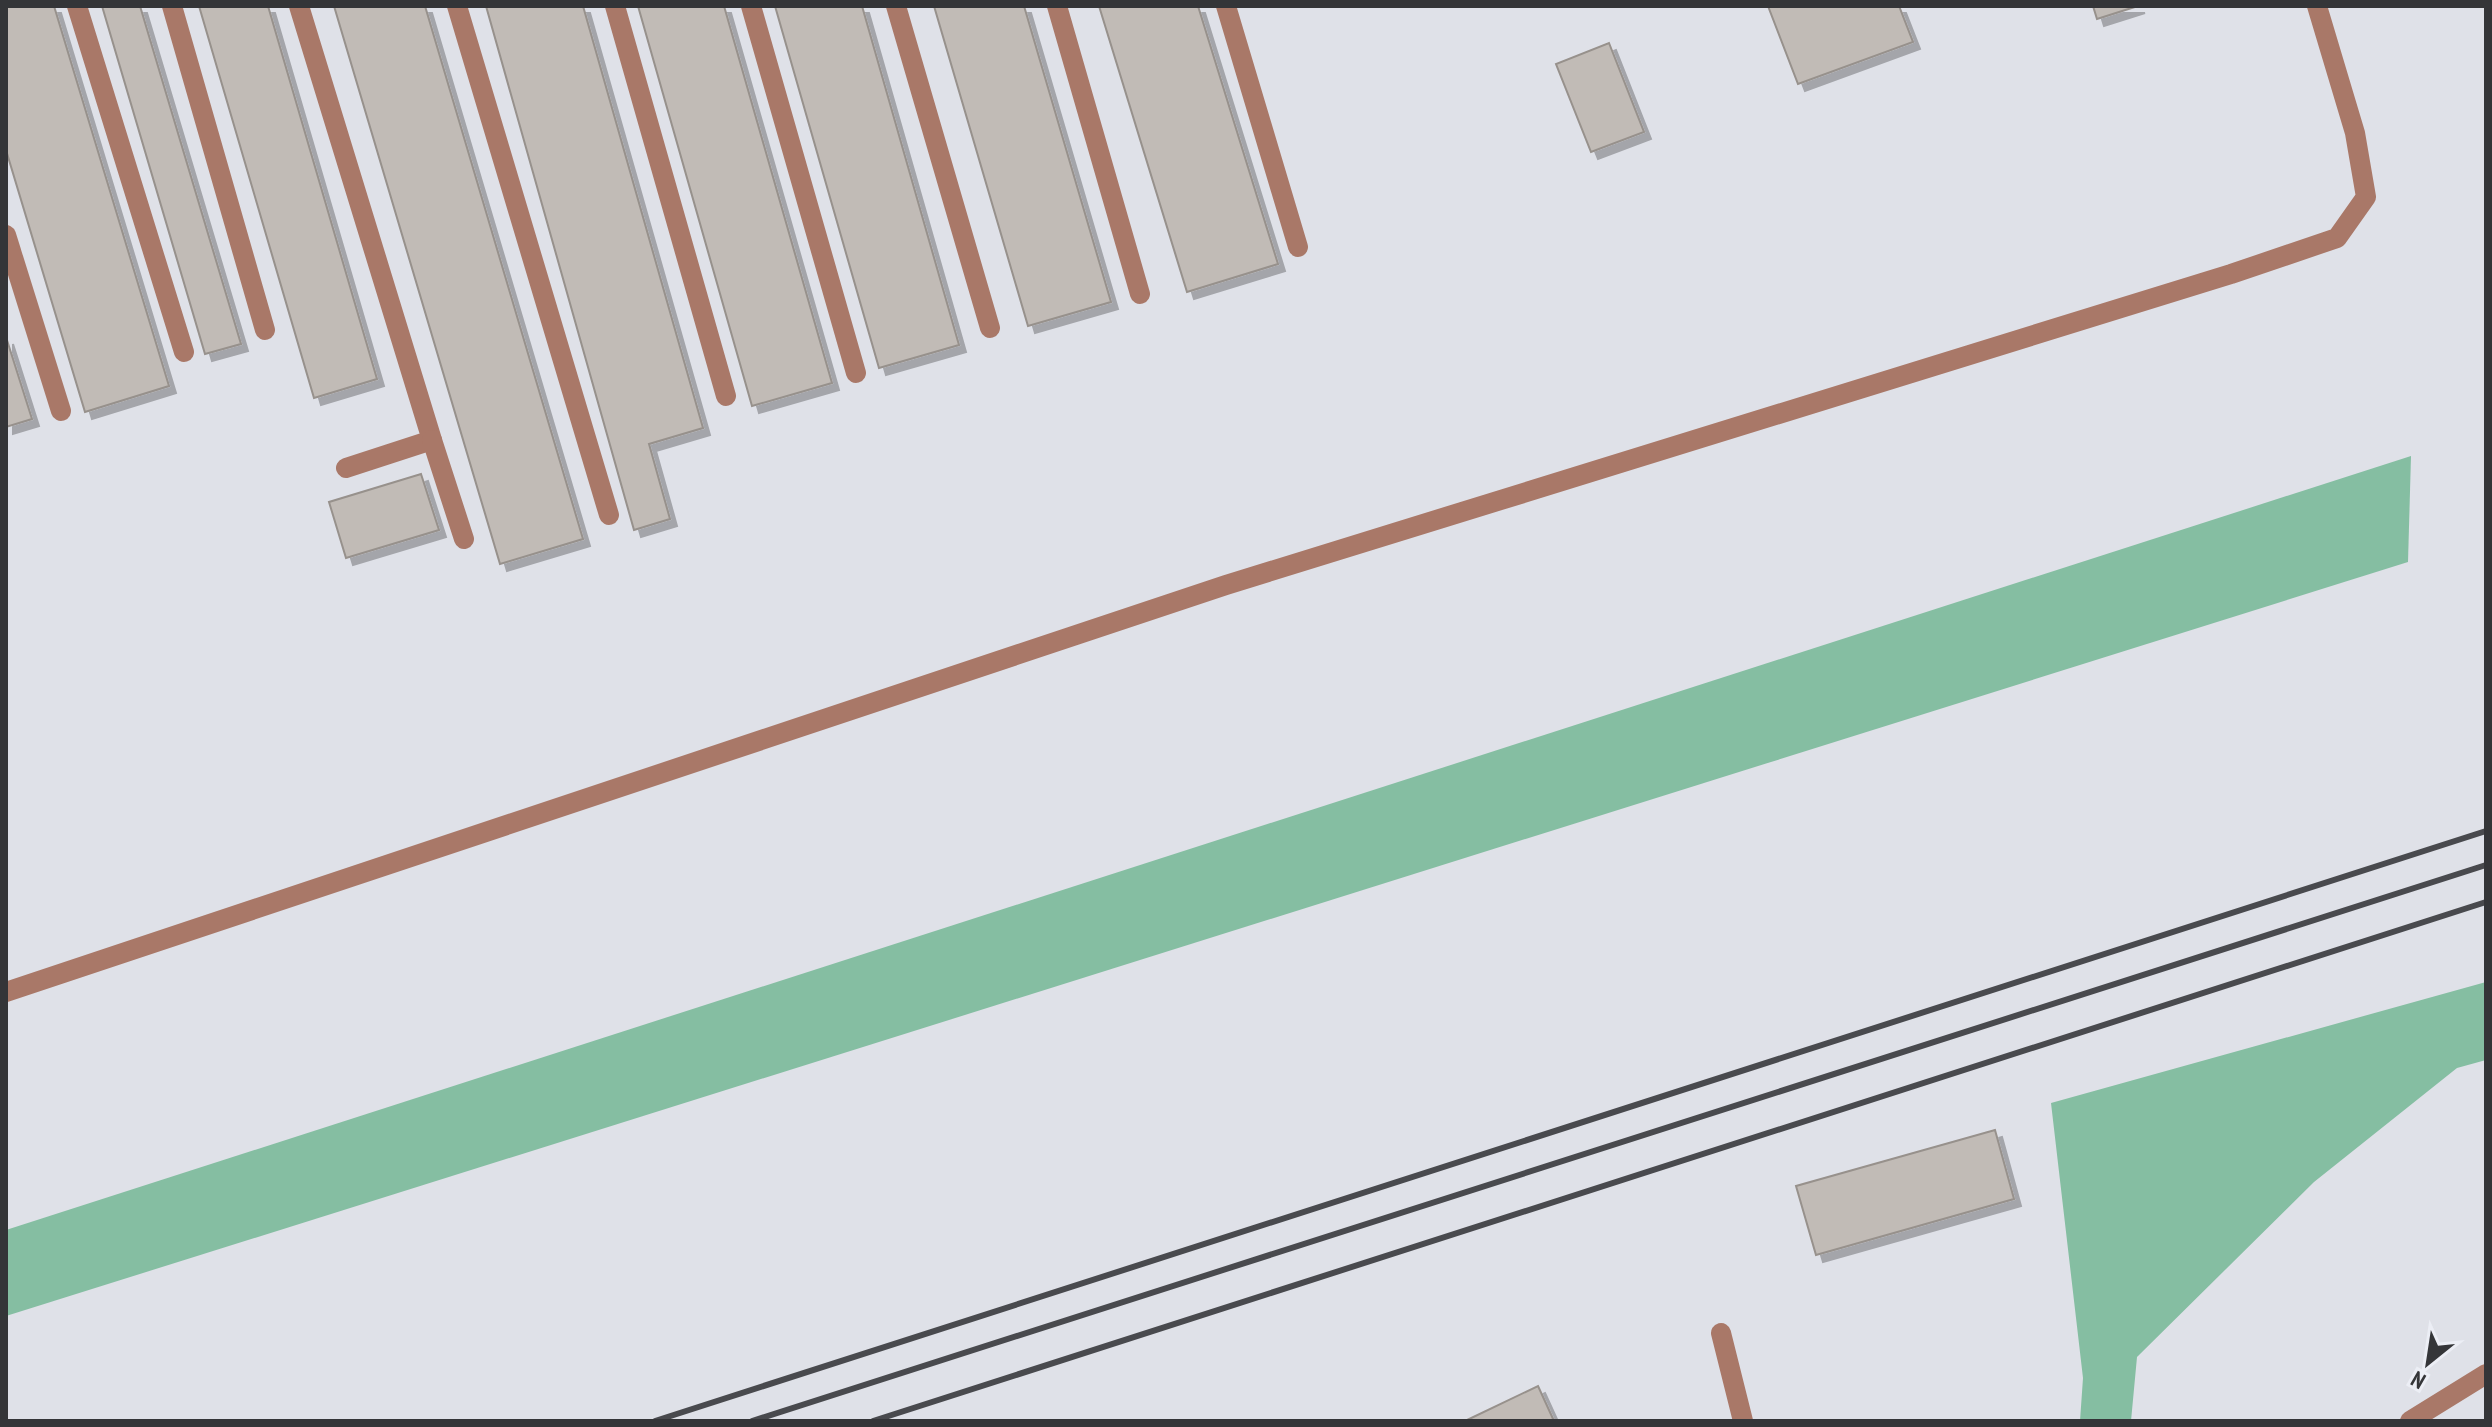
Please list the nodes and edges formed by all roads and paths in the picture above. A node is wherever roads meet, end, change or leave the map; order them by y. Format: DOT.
graph roads {
  1 [pos="77,6"];
  2 [pos="172,6"];
  3 [pos="299,6"];
  4 [pos="457,6"];
  5 [pos="615,6"];
  6 [pos="751,6"];
  7 [pos="896,6"];
  8 [pos="1057,6"];
  9 [pos="1226,6"];
  10 [pos="2317,6"];
  11 [pos="6,235"];
  12 [pos="1298,247"];
  13 [pos="1140,294"];
  14 [pos="990,328"];
  15 [pos="265,330"];
  16 [pos="184,352"];
  17 [pos="856,373"];
  18 [pos="726,396"];
  19 [pos="61,411"];
  20 [pos="432,440"];
  21 [pos="346,468"];
  22 [pos="609,515"];
  23 [pos="464,539"];
  24 [pos="6,992"];
  25 [pos="1721,1333"];
  26 [pos="2486,1374"];
  27 [pos="1743,1421"];
  28 [pos="2410,1421"];
  1 -- 16 [label="street"];
  2 -- 15 [label="street"];
  3 -- 20 [label="street"];
  4 -- 22 [label="street"];
  5 -- 18 [label="street"];
  6 -- 17 [label="street"];
  7 -- 14 [label="street"];
  8 -- 13 [label="street"];
  9 -- 12 [label="street"];
  10 -- 24 [label="street"];
  11 -- 19 [label="street"];
  20 -- 21 [label="street"];
  20 -- 23 [label="street"];
  25 -- 27 [label="street"];
  26 -- 28 [label="street"];
}
